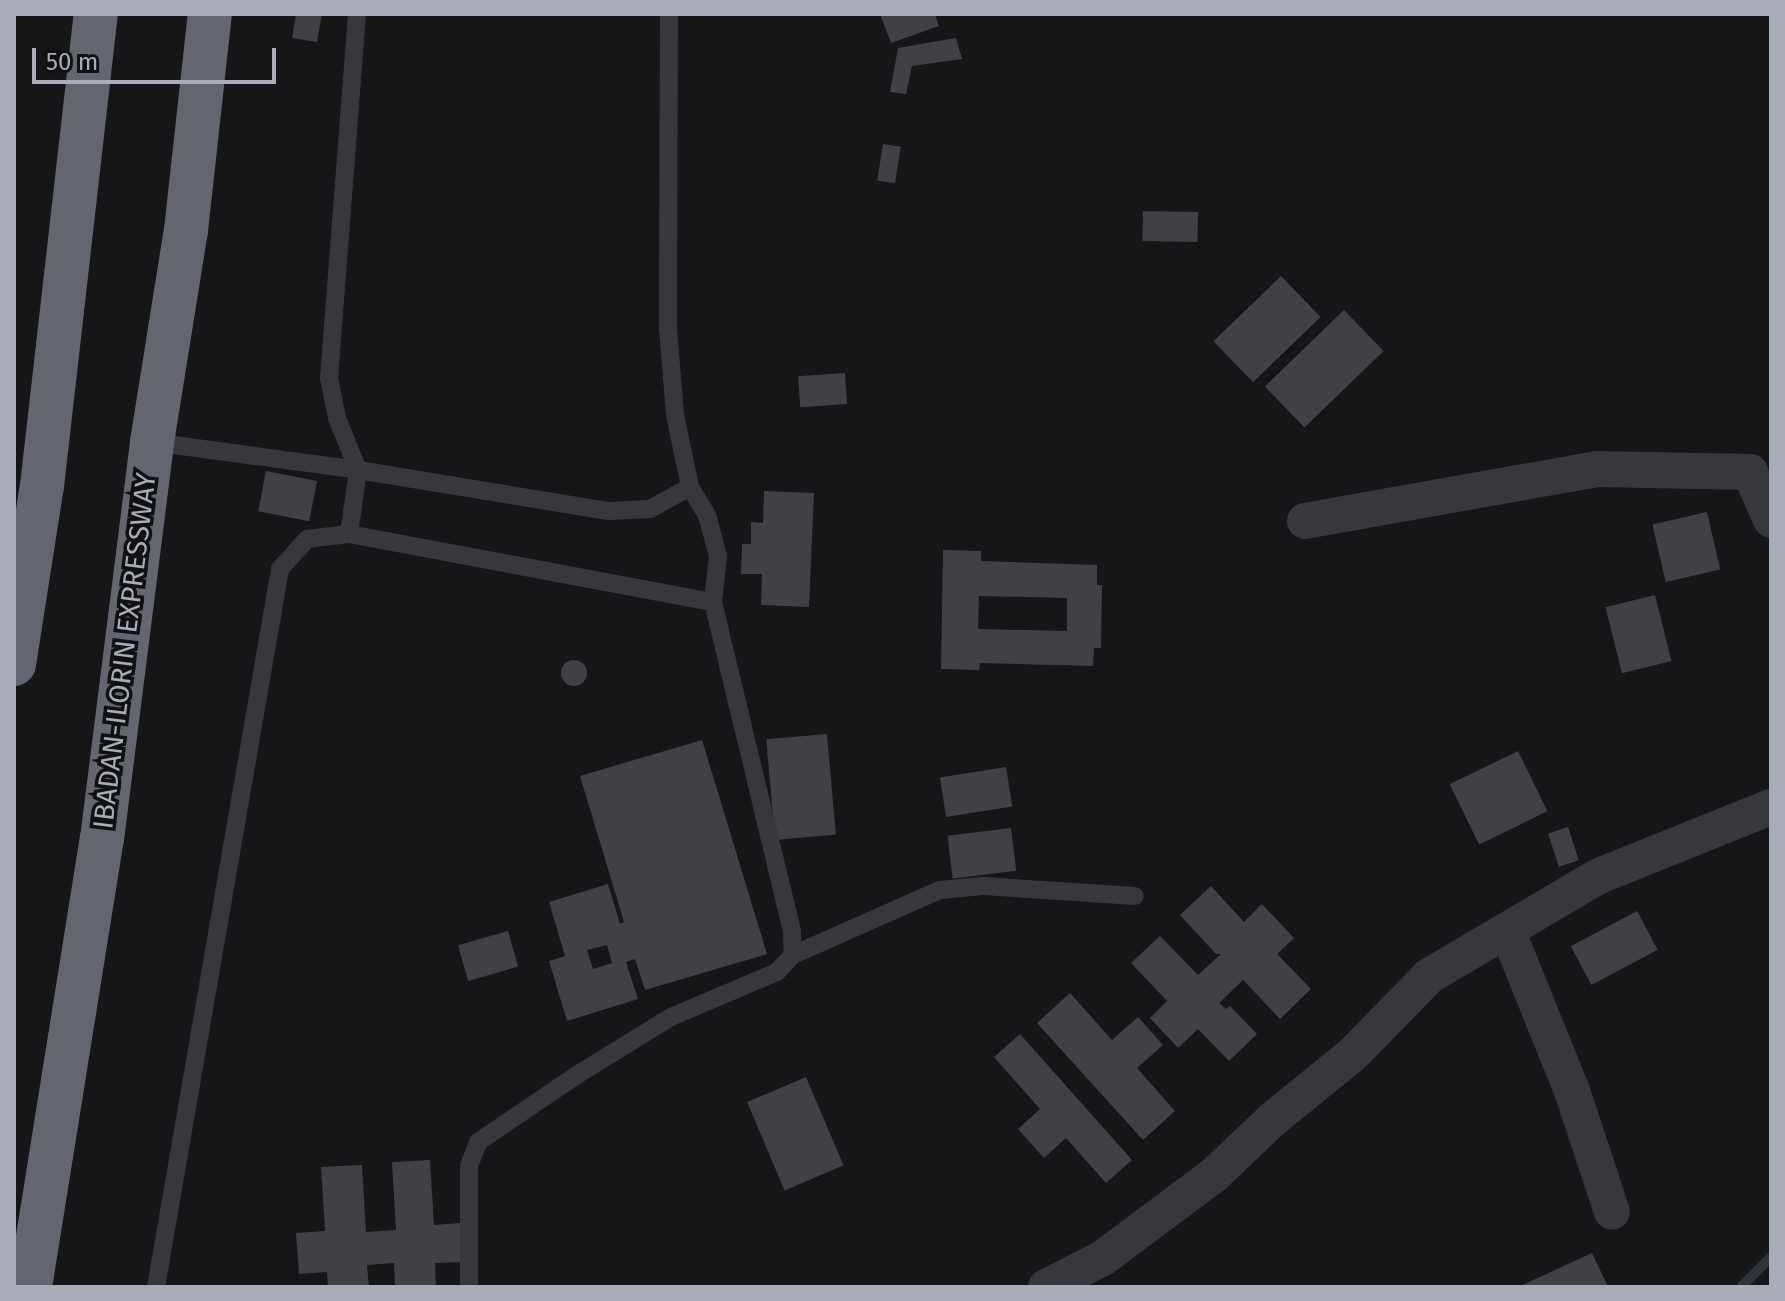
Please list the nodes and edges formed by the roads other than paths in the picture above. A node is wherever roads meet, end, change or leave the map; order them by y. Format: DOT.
graph roads {
  1 [pos="96,14"];
  2 [pos="210,14"];
  3 [pos="357,14"];
  4 [pos="669,14"];
  5 [pos="152,442"];
  6 [pos="358,470"];
  7 [pos="690,487"];
  8 [pos="1771,520"];
  9 [pos="1305,521"];
  10 [pos="349,534"];
  11 [pos="713,602"];
  12 [pos="14,664"];
  13 [pos="1771,807"];
  14 [pos="1135,896"];
  15 [pos="1507,930"];
  16 [pos="793,955"];
  17 [pos="1612,1212"];
  18 [pos="30,1287"];
  19 [pos="156,1287"];
  20 [pos="469,1287"];
  21 [pos="1046,1287"];
  1 -- 12 [label="highway"];
  2 -- 5 [label="highway, IBADAN-ILORIN EXPRESSWAY"];
  3 -- 6 [label="lane"];
  4 -- 7 [label="lane"];
  5 -- 6 [label="lane"];
  5 -- 18 [label="highway, IBADAN-ILORIN EXPRESSWAY"];
  6 -- 7 [label="lane"];
  6 -- 10 [label="lane"];
  7 -- 11 [label="lane"];
  8 -- 9 [label="street"];
  10 -- 11 [label="lane"];
  10 -- 19 [label="lane"];
  11 -- 16 [label="lane"];
  13 -- 15 [label="street"];
  14 -- 16 [label="lane"];
  15 -- 17 [label="street"];
  15 -- 21 [label="street"];
  16 -- 20 [label="lane"];
}
